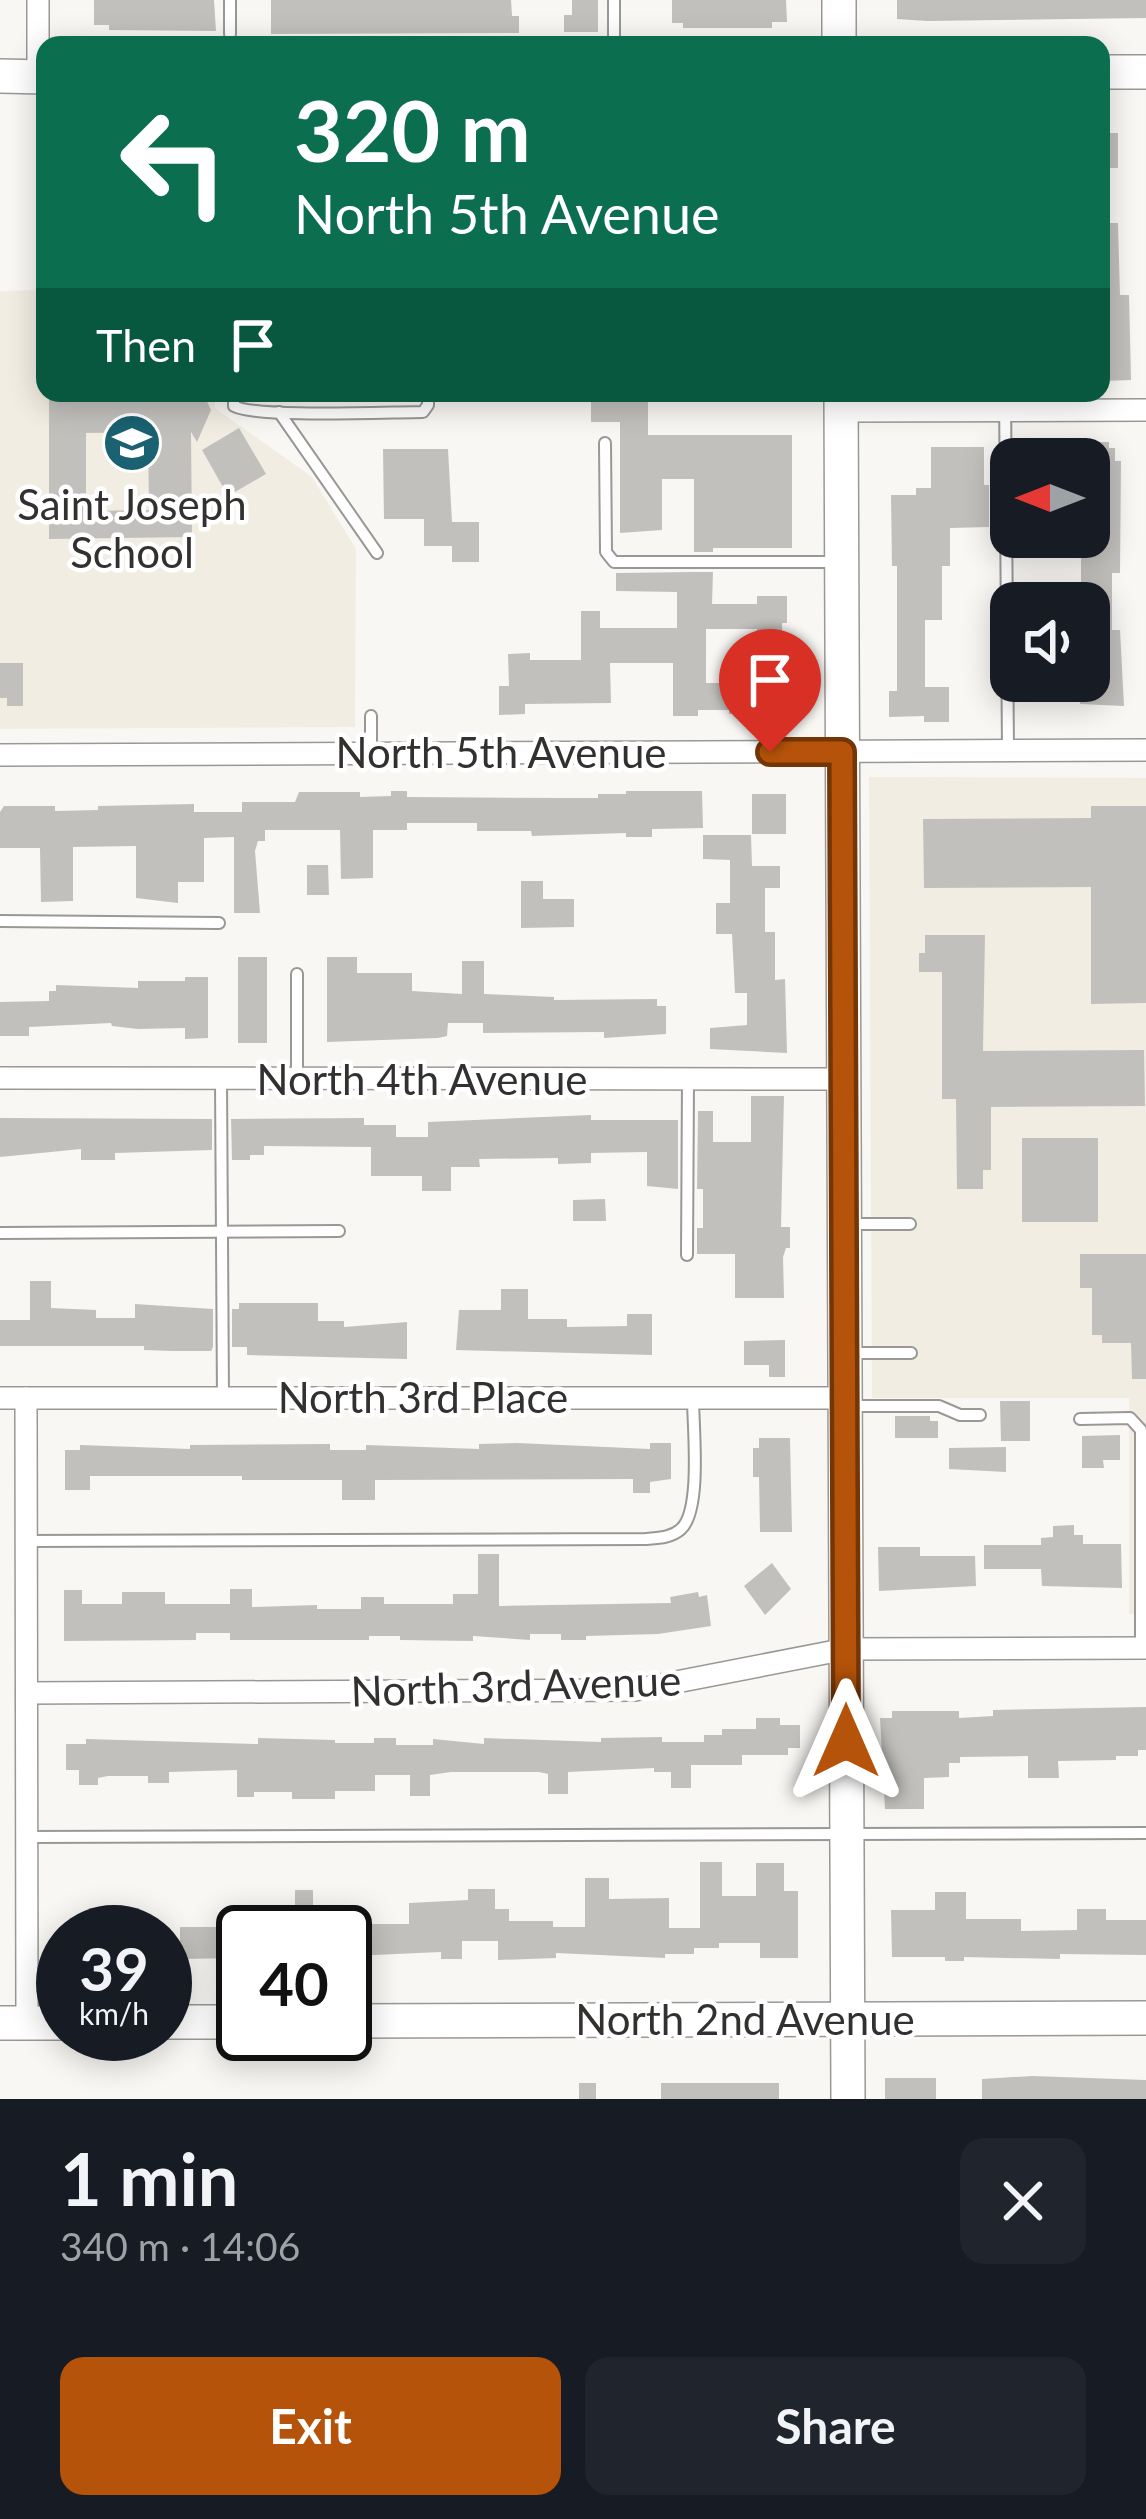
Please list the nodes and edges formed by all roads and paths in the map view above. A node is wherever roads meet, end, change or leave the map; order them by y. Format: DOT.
graph roads {
  1 [pos="38,0"];
  2 [pos="230,0"];
  3 [pos="614,0"];
  4 [pos="839,0"];
  5 [pos="230,34"];
  6 [pos="39,36"];
  7 [pos="614,36"];
  8 [pos="839,36"];
  9 [pos="1110,72"];
  10 [pos="1146,72"];
  11 [pos="0,76"];
  12 [pos="36,77"];
  13 [pos="234,402"];
  14 [pos="428,402"];
  15 [pos="841,402"];
  16 [pos="1005,402"];
  17 [pos="1146,410"];
  18 [pos="278,412"];
  19 [pos="605,443"];
  20 [pos="377,553"];
  21 [pos="841,562"];
  22 [pos="371,716"];
  23 [pos="1146,750"];
  24 [pos="842,752"];
  25 [pos="1008,752"];
  26 [pos="371,753"];
  27 [pos="0,755"];
  28 [pos="0,921"];
  29 [pos="219,923"];
  30 [pos="297,974"];
  31 [pos="0,1078"];
  32 [pos="844,1079"];
  33 [pos="221,1080"];
  34 [pos="297,1080"];
  35 [pos="688,1080"];
  36 [pos="844,1225"];
  37 [pos="910,1225"];
  38 [pos="339,1231"];
  39 [pos="224,1232"];
  40 [pos="0,1233"];
  41 [pos="687,1255"];
  42 [pos="911,1353"];
  43 [pos="845,1354"];
  44 [pos="0,1398"];
  45 [pos="26,1398"];
  46 [pos="223,1398"];
  47 [pos="693,1398"];
  48 [pos="845,1402"];
  49 [pos="980,1415"];
  50 [pos="1080,1419"];
  51 [pos="26,1541"];
  52 [pos="1143,1648"];
  53 [pos="846,1649"];
  54 [pos="26,1693"];
  55 [pos="847,1832"];
  56 [pos="1146,1833"];
  57 [pos="28,1837"];
  58 [pos="1146,2018"];
  59 [pos="848,2019"];
  60 [pos="372,2021"];
  61 [pos="14,2023"];
  62 [pos="848,2099"];
  1 -- 6 [label="street"];
  2 -- 5 [label="lane"];
  3 -- 7 [label="lane"];
  4 -- 8 [label="street"];
  9 -- 10 [label="street"];
  11 -- 12 [label="street"];
  13 -- 18 [label="lane"];
  14 -- 18 [label="lane"];
  15 -- 16 [label="street"];
  15 -- 21 [label="street"];
  16 -- 17 [label="street"];
  16 -- 25 [label="lane"];
  18 -- 20 [label="lane"];
  19 -- 21 [label="lane"];
  21 -- 24 [label="street"];
  22 -- 26 [label="lane"];
  23 -- 25 [label="street, North 5th Avenue"];
  24 -- 25 [label="street, North 5th Avenue"];
  24 -- 26 [label="street, North 5th Avenue"];
  24 -- 32 [label="street"];
  26 -- 27 [label="street, North 5th Avenue"];
  28 -- 29 [label="lane"];
  30 -- 34 [label="lane"];
  31 -- 33 [label="street, North 4th Avenue"];
  32 -- 35 [label="street, North 4th Avenue"];
  32 -- 36 [label="street"];
  33 -- 34 [label="street, North 4th Avenue"];
  33 -- 39 [label="lane"];
  34 -- 35 [label="street, North 4th Avenue"];
  35 -- 41 [label="lane"];
  36 -- 37 [label="lane"];
  36 -- 43 [label="street"];
  38 -- 39 [label="lane"];
  39 -- 40 [label="lane"];
  39 -- 46 [label="lane"];
  42 -- 43 [label="lane"];
  43 -- 48 [label="street"];
  44 -- 45 [label="street, North 3rd Place"];
  45 -- 46 [label="street, North 3rd Place"];
  45 -- 51 [label="street"];
  46 -- 47 [label="street, North 3rd Place"];
  47 -- 48 [label="street, North 3rd Place"];
  47 -- 51 [label="lane"];
  48 -- 49 [label="lane"];
  48 -- 53 [label="street"];
  50 -- 52 [label="lane"];
  51 -- 54 [label="street"];
  52 -- 53 [label="street, North 3rd Avenue"];
  53 -- 54 [label="street, North 3rd Avenue"];
  53 -- 55 [label="street"];
  54 -- 57 [label="street"];
  55 -- 56 [label="lane"];
  55 -- 57 [label="lane"];
  55 -- 59 [label="street"];
  57 -- 61 [label="street"];
  58 -- 59 [label="street, North 2nd Avenue"];
  59 -- 60 [label="street, North 2nd Avenue"];
  59 -- 62 [label="street"];
}
